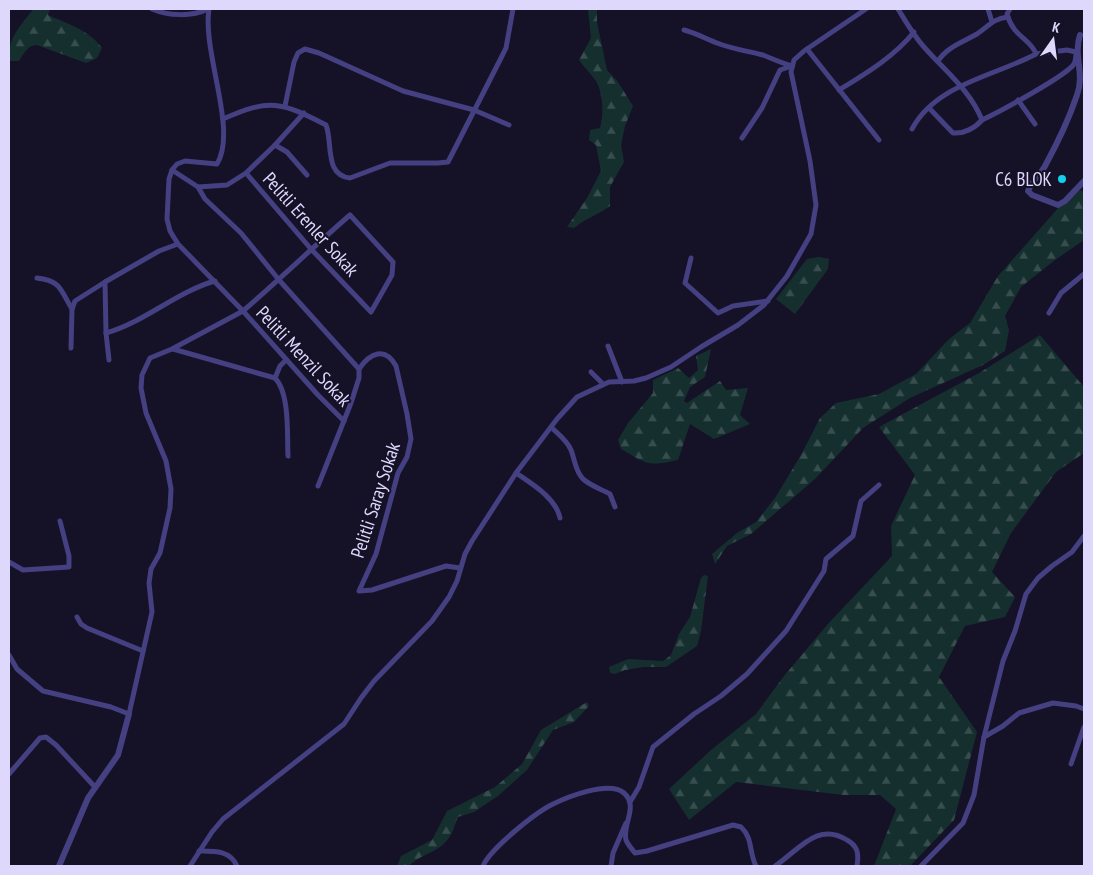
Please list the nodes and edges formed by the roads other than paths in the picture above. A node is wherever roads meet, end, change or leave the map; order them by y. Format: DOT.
graph roads {
  1 [pos="152,9"];
  2 [pos="209,9"];
  3 [pos="513,9"];
  4 [pos="866,9"];
  5 [pos="898,9"];
  6 [pos="988,9"];
  7 [pos="1010,9"];
  8 [pos="1008,17"];
  9 [pos="992,22"];
  10 [pos="684,30"];
  11 [pos="914,32"];
  12 [pos="1080,35"];
  13 [pos="807,48"];
  14 [pos="1076,52"];
  15 [pos="1036,54"];
  16 [pos="938,61"];
  17 [pos="792,66"];
  18 [pos="960,86"];
  19 [pos="839,90"];
  20 [pos="1018,100"];
  21 [pos="285,106"];
  22 [pos="928,108"];
  23 [pos="474,110"];
  24 [pos="304,113"];
  25 [pos="223,119"];
  26 [pos="982,120"];
  27 [pos="1035,124"];
  28 [pos="509,125"];
  29 [pos="912,129"];
  30 [pos="742,138"];
  31 [pos="879,140"];
  32 [pos="275,145"];
  33 [pos="172,170"];
  34 [pos="246,173"];
  35 [pos="307,175"];
  36 [pos="1084,181"];
  37 [pos="198,187"];
  38 [pos="178,244"];
  39 [pos="310,249"];
  40 [pos="691,258"];
  41 [pos="1084,274"];
  42 [pos="38,278"];
  43 [pos="278,280"];
  44 [pos="215,281"];
  45 [pos="105,282"];
  46 [pos="768,301"];
  47 [pos="72,309"];
  48 [pos="242,311"];
  49 [pos="1049,314"];
  50 [pos="106,333"];
  51 [pos="608,346"];
  52 [pos="71,348"];
  53 [pos="172,349"];
  54 [pos="109,360"];
  55 [pos="286,360"];
  56 [pos="359,369"];
  57 [pos="591,372"];
  58 [pos="275,378"];
  59 [pos="622,382"];
  60 [pos="604,384"];
  61 [pos="344,421"];
  62 [pos="551,427"];
  63 [pos="288,456"];
  64 [pos="516,472"];
  65 [pos="879,485"];
  66 [pos="318,486"];
  67 [pos="615,507"];
  68 [pos="560,518"];
  69 [pos="60,521"];
  70 [pos="1084,536"];
  71 [pos="9,562"];
  72 [pos="460,568"];
  73 [pos="77,617"];
  74 [pos="143,651"];
  75 [pos="9,656"];
  76 [pos="1084,709"];
  77 [pos="129,714"];
  78 [pos="1084,726"];
  79 [pos="984,737"];
  80 [pos="1071,764"];
  81 [pos="9,774"];
  82 [pos="95,787"];
  83 [pos="630,802"];
  84 [pos="630,813"];
  85 [pos="199,851"];
  86 [pos="59,866"];
  87 [pos="190,866"];
  88 [pos="237,866"];
  89 [pos="483,866"];
  90 [pos="611,866"];
  91 [pos="756,866"];
  92 [pos="775,866"];
  93 [pos="857,866"];
  94 [pos="920,866"];
  1 -- 2 [label="street"];
  2 -- 25 [label="street"];
  3 -- 23 [label="street"];
  4 -- 13 [label="street"];
  5 -- 11 [label="street"];
  6 -- 9 [label="street"];
  7 -- 8 [label="street"];
  8 -- 9 [label="street"];
  8 -- 15 [label="street"];
  9 -- 16 [label="street"];
  10 -- 17 [label="street"];
  11 -- 16 [label="street"];
  11 -- 19 [label="street"];
  12 -- 14 [label="street"];
  13 -- 17 [label="street"];
  13 -- 19 [label="street"];
  14 -- 15 [label="street"];
  14 -- 20 [label="street"];
  14 -- 36 [label="street"];
  15 -- 18 [label="street"];
  16 -- 18 [label="street"];
  17 -- 30 [label="street"];
  17 -- 46 [label="street"];
  18 -- 22 [label="street"];
  18 -- 26 [label="street"];
  19 -- 31 [label="street"];
  20 -- 26 [label="street"];
  20 -- 27 [label="street"];
  21 -- 23 [label="street"];
  21 -- 24 [label="street"];
  21 -- 25 [label="street"];
  22 -- 26 [label="street"];
  22 -- 29 [label="street"];
  23 -- 24 [label="street"];
  23 -- 28 [label="street"];
  24 -- 32 [label="street, Pelitli Erenler Sokak"];
  25 -- 33 [label="street"];
  32 -- 34 [label="street, Pelitli Erenler Sokak"];
  32 -- 35 [label="street"];
  33 -- 37 [label="street"];
  33 -- 38 [label="street"];
  34 -- 37 [label="street"];
  34 -- 39 [label="street, Pelitli Erenler Sokak"];
  37 -- 43 [label="street"];
  38 -- 44 [label="street, Pelitli Menzil Sokak"];
  38 -- 45 [label="street"];
  39 -- 39 [label="street, Pelitli Erenler Sokak"];
  39 -- 43 [label="street"];
  40 -- 46 [label="street"];
  41 -- 49 [label="street"];
  42 -- 47 [label="street"];
  43 -- 48 [label="street"];
  43 -- 56 [label="street"];
  44 -- 48 [label="street, Pelitli Menzil Sokak"];
  44 -- 50 [label="street"];
  45 -- 47 [label="street"];
  45 -- 50 [label="street"];
  46 -- 59 [label="street"];
  47 -- 52 [label="street"];
  48 -- 53 [label="street"];
  48 -- 55 [label="street, Pelitli Menzil Sokak"];
  50 -- 54 [label="street"];
  51 -- 59 [label="street"];
  53 -- 58 [label="street"];
  53 -- 74 [label="street"];
  55 -- 58 [label="street"];
  55 -- 61 [label="street, Pelitli Menzil Sokak"];
  56 -- 61 [label="street"];
  56 -- 72 [label="street, Pelitli Saray Sokak"];
  57 -- 60 [label="street"];
  58 -- 63 [label="street"];
  59 -- 60 [label="street"];
  60 -- 62 [label="street"];
  61 -- 66 [label="street"];
  62 -- 64 [label="street"];
  62 -- 67 [label="street"];
  64 -- 68 [label="street"];
  64 -- 72 [label="street"];
  65 -- 83 [label="street"];
  69 -- 71 [label="street"];
  70 -- 79 [label="street"];
  72 -- 85 [label="street"];
  73 -- 74 [label="street"];
  74 -- 77 [label="street"];
  75 -- 77 [label="street"];
  76 -- 79 [label="street"];
  77 -- 82 [label="street"];
  78 -- 80 [label="street"];
  79 -- 94 [label="street"];
  81 -- 82 [label="street"];
  82 -- 86 [label="street"];
  83 -- 84 [label="street"];
  83 -- 89 [label="street"];
  84 -- 90 [label="street"];
  84 -- 91 [label="street"];
  85 -- 87 [label="street"];
  85 -- 88 [label="street"];
  92 -- 93 [label="street"];
}
